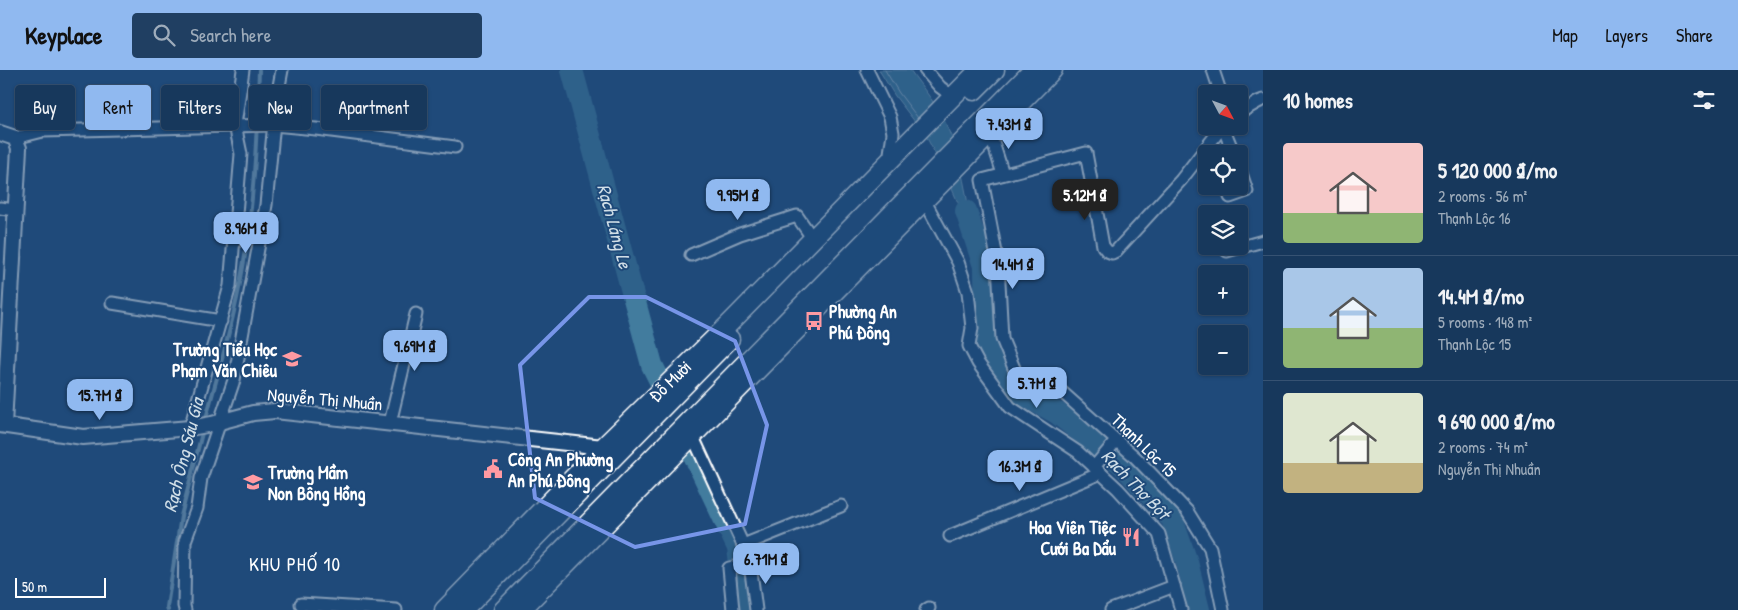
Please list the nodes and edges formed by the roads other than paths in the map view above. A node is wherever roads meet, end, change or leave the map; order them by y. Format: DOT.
graph roads {
  1 [pos="243,70"];
  2 [pos="282,70"];
  3 [pos="867,70"];
  4 [pos="925,70"];
  5 [pos="979,70"];
  6 [pos="995,70"];
  7 [pos="1033,70"];
  8 [pos="1053,70"];
  9 [pos="1213,70"];
  10 [pos="279,85"];
  11 [pos="1218,85"];
  12 [pos="1263,100"];
  13 [pos="951,104"];
  14 [pos="1248,108"];
  15 [pos="239,125"];
  16 [pos="249,125"];
  17 [pos="161,128"];
  18 [pos="311,129"];
  19 [pos="271,130"];
  20 [pos="0,133"];
  21 [pos="990,133"];
  22 [pos="1216,135"];
  23 [pos="15,138"];
  24 [pos="455,147"];
  25 [pos="896,160"];
  26 [pos="1003,174"];
  27 [pos="923,194"];
  28 [pos="1236,195"];
  29 [pos="1230,197"];
  30 [pos="0,208"];
  31 [pos="15,210"];
  32 [pos="813,239"];
  33 [pos="1263,241"];
  34 [pos="1248,245"];
  35 [pos="691,256"];
  36 [pos="112,303"];
  37 [pos="416,314"];
  38 [pos="221,321"];
  39 [pos="216,423"];
  40 [pos="390,423"];
  41 [pos="2,425"];
  42 [pos="193,427"];
  43 [pos="692,435"];
  44 [pos="1116,441"];
  45 [pos="610,451"];
  46 [pos="1097,470"];
  47 [pos="841,506"];
  48 [pos="950,536"];
  49 [pos="743,544"];
  50 [pos="750,564"];
  51 [pos="1174,586"];
  52 [pos="301,604"];
  53 [pos="185,610"];
  54 [pos="396,610"];
  55 [pos="444,610"];
  56 [pos="464,610"];
  57 [pos="503,610"];
  58 [pos="521,610"];
  59 [pos="733,610"];
  60 [pos="756,610"];
  61 [pos="1111,610"];
  62 [pos="1181,610"];
  63 [pos="1223,610"];
  1 -- 15 [label="street"];
  2 -- 10 [label="street"];
  3 -- 25 [label="street"];
  4 -- 13 [label="street"];
  5 -- 13 [label="highway"];
  6 -- 13 [label="highway"];
  7 -- 27 [label="highway"];
  8 -- 21 [label="highway"];
  9 -- 11 [label="street"];
  12 -- 14 [label="street"];
  13 -- 25 [label="highway"];
  15 -- 16 [label="street"];
  15 -- 38 [label="street"];
  17 -- 23 [label="street"];
  18 -- 24 [label="street"];
  19 -- 39 [label="street"];
  20 -- 23 [label="street"];
  21 -- 26 [label="street"];
  21 -- 27 [label="highway"];
  22 -- 26 [label="street, Thạnh Lộc 15"];
  23 -- 31 [label="street, Nguyễn Thị Nhuần"];
  25 -- 32 [label="highway, Đỗ Mười"];
  25 -- 45 [label="highway, Đỗ Mười"];
  26 -- 44 [label="street, Thạnh Lộc 15"];
  27 -- 43 [label="highway"];
  27 -- 46 [label="street"];
  27 -- 57 [label="highway"];
  28 -- 29 [label="street"];
  30 -- 31 [label="street"];
  31 -- 41 [label="street, Nguyễn Thị Nhuần"];
  32 -- 35 [label="street"];
  32 -- 45 [label="highway, Đỗ Mười"];
  33 -- 34 [label="street"];
  36 -- 38 [label="street"];
  37 -- 40 [label="street"];
  38 -- 42 [label="street"];
  39 -- 40 [label="street, Nguyễn Thị Nhuần"];
  39 -- 42 [label="street, Nguyễn Thị Nhuần"];
  39 -- 53 [label="street"];
  40 -- 45 [label="street, Nguyễn Thị Nhuần"];
  41 -- 42 [label="street, Nguyễn Thị Nhuần"];
  43 -- 49 [label="street"];
  43 -- 58 [label="highway"];
  44 -- 46 [label="street"];
  44 -- 63 [label="street, Thạnh Lộc 15"];
  45 -- 55 [label="highway, Đỗ Mười"];
  45 -- 56 [label="highway, Đỗ Mười"];
  46 -- 48 [label="street"];
  46 -- 51 [label="street"];
  47 -- 49 [label="street"];
  49 -- 50 [label="street"];
  50 -- 59 [label="street"];
  50 -- 60 [label="street"];
  51 -- 61 [label="street"];
  51 -- 62 [label="street"];
  52 -- 54 [label="street"];
}
